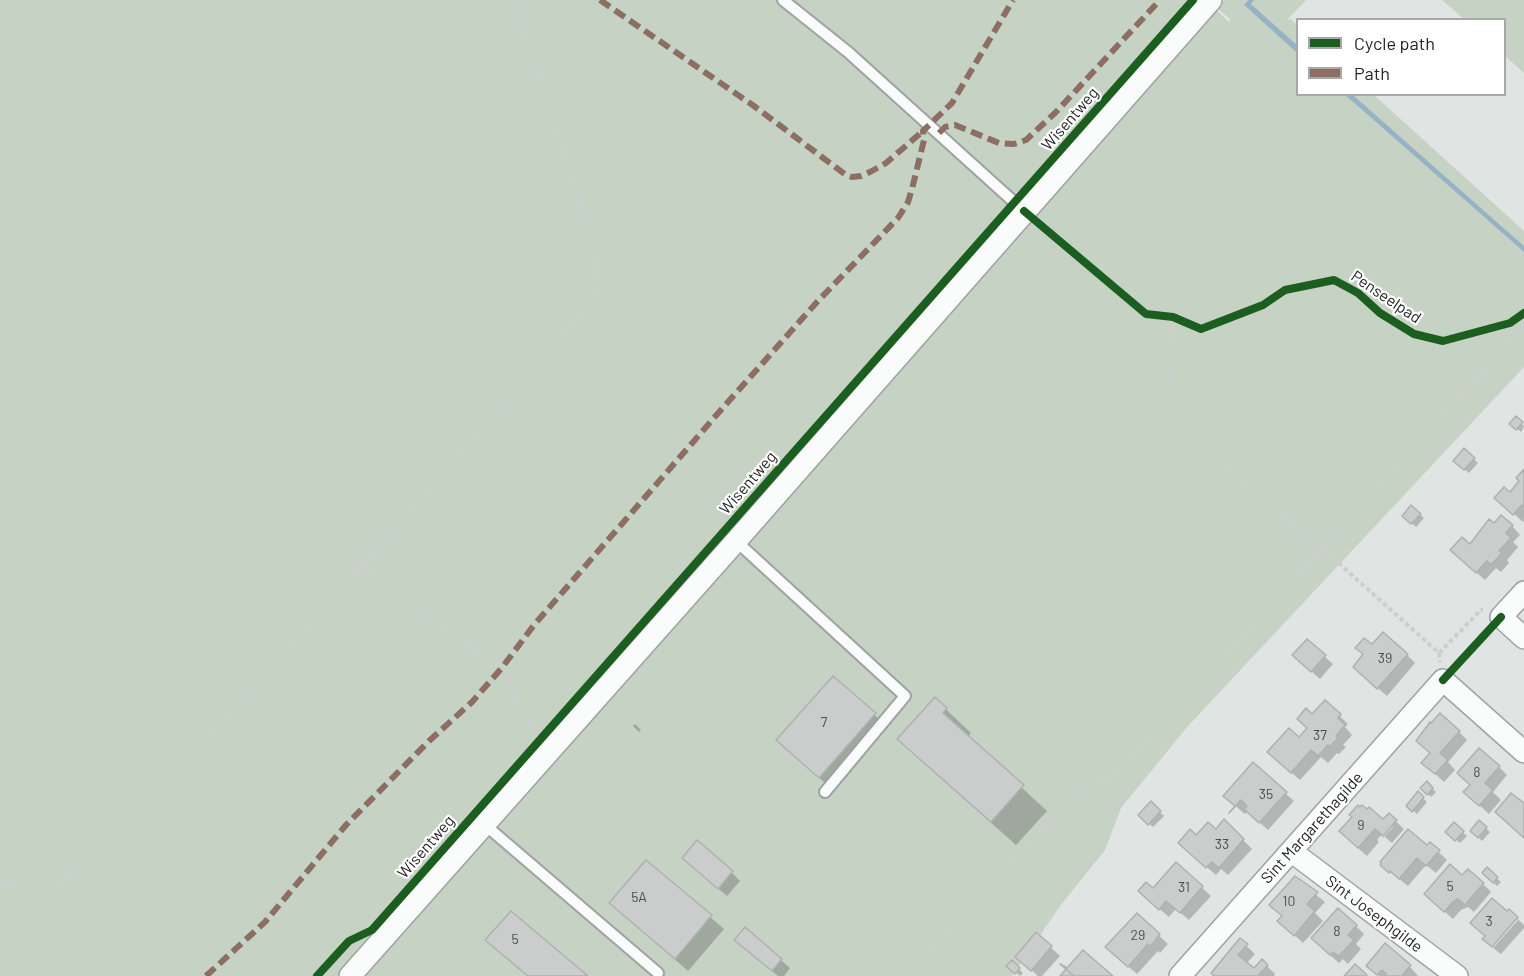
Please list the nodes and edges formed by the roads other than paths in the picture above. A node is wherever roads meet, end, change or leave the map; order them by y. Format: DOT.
graph roads {
  1 [pos="783,0"];
  2 [pos="1211,0"];
  3 [pos="1024,211"];
  4 [pos="736,541"];
  5 [pos="1524,592"];
  6 [pos="1524,638"];
  7 [pos="1524,752"];
  8 [pos="825,792"];
  9 [pos="484,824"];
  10 [pos="1291,851"];
  11 [pos="658,973"];
  12 [pos="350,976"];
  13 [pos="1180,976"];
  14 [pos="1457,976"];
  1 -- 3 [label="lane"];
  2 -- 3 [label="street, Wisentweg"];
  3 -- 4 [label="street, Wisentweg"];
  4 -- 8 [label="lane"];
  4 -- 9 [label="street, Wisentweg"];
  5 -- 6 [label="street"];
  7 -- 10 [label="street, Sint Margarethagilde"];
  9 -- 11 [label="lane"];
  9 -- 12 [label="street, Wisentweg"];
  10 -- 13 [label="street, Sint Margarethagilde"];
  10 -- 14 [label="street, Sint Josephgilde"];
}
